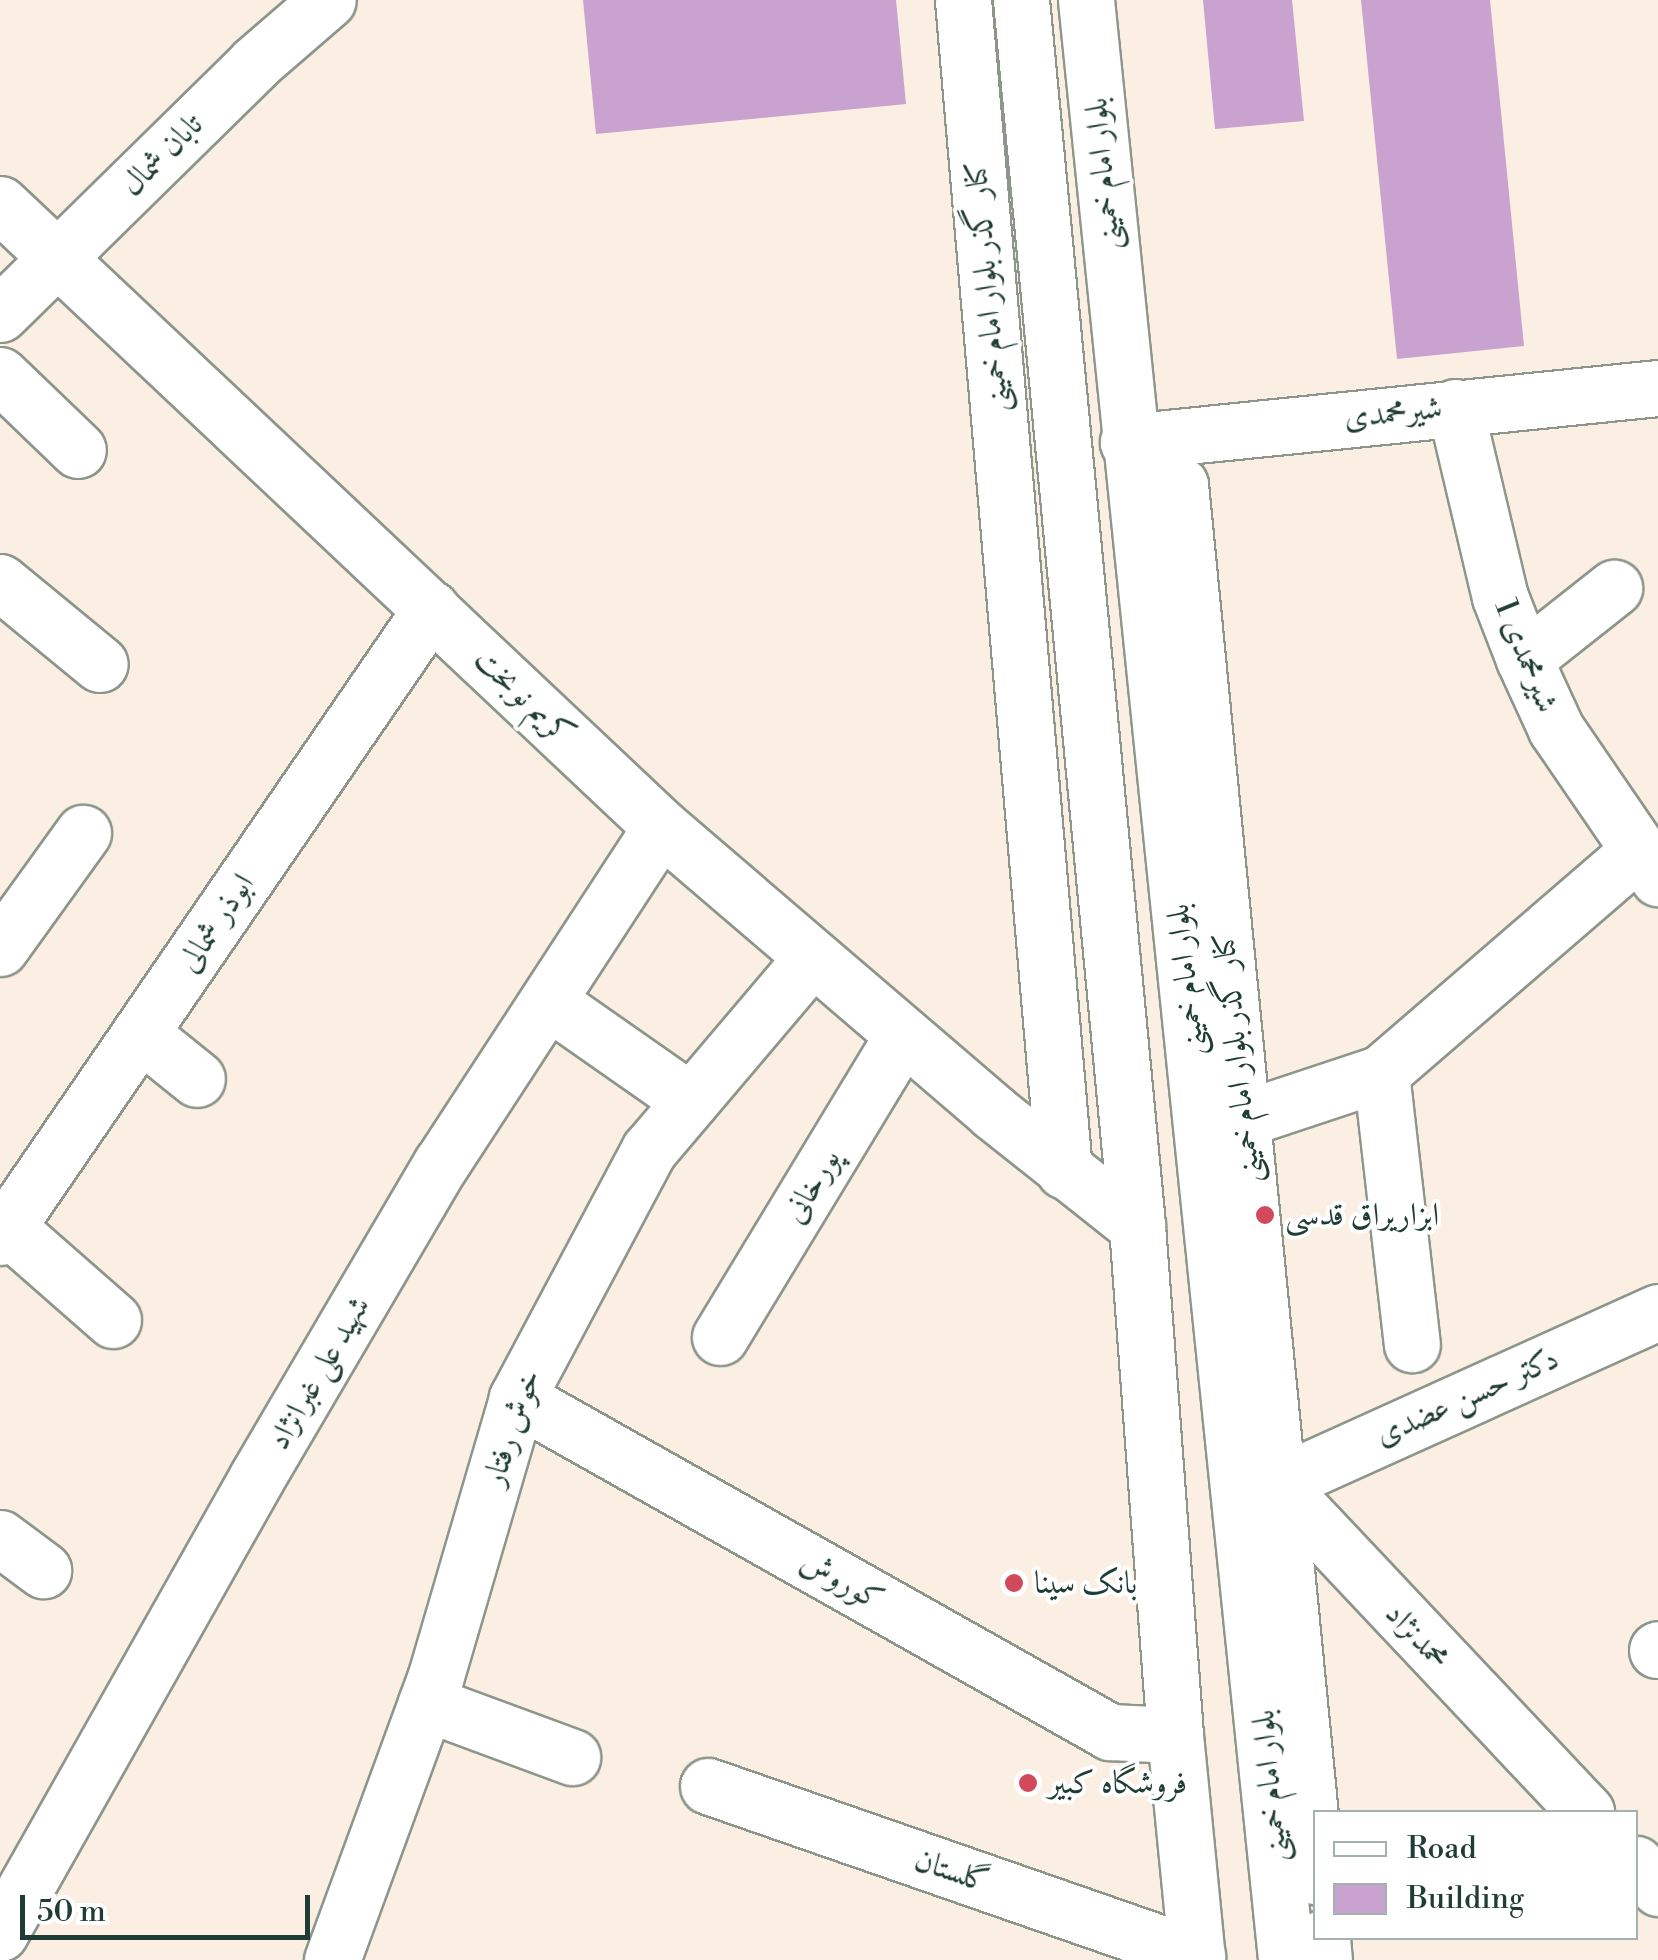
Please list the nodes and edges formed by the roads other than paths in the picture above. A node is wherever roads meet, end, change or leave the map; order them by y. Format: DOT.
graph roads {
  1 [pos="963,0"];
  2 [pos="1021,0"];
  3 [pos="1086,0"];
  4 [pos="305,7"];
  5 [pos="0,204"];
  6 [pos="58,257"];
  7 [pos="0,314"];
  8 [pos="0,375"];
  9 [pos="1658,388"];
  10 [pos="1455,407"];
  11 [pos="1128,442"];
  12 [pos="78,450"];
  13 [pos="0,582"];
  14 [pos="1614,588"];
  15 [pos="432,608"];
  16 [pos="1524,659"];
  17 [pos="100,664"];
  18 [pos="661,826"];
  19 [pos="83,833"];
  20 [pos="1648,864"];
  21 [pos="9,916"];
  22 [pos="812,958"];
  23 [pos="548,1001"];
  24 [pos="140,1034"];
  25 [pos="903,1036"];
  26 [pos="1381,1073"];
  27 [pos="197,1079"];
  28 [pos="690,1100"];
  29 [pos="1243,1120"];
  30 [pos="1064,1171"];
  31 [pos="1137,1226"];
  32 [pos="4,1232"];
  33 [pos="1658,1312"];
  34 [pos="113,1320"];
  35 [pos="720,1337"];
  36 [pos="1412,1344"];
  37 [pos="517,1398"];
  38 [pos="1259,1486"];
  39 [pos="426,1703"];
  40 [pos="1175,1735"];
  41 [pos="572,1757"];
  42 [pos="708,1786"];
  43 [pos="1584,1810"];
  44 [pos="1313,1855"];
  45 [pos="1638,1866"];
  46 [pos="1658,1888"];
  47 [pos="0,1933"];
  48 [pos="1197,1958"];
  49 [pos="332,1960"];
  50 [pos="1286,1960"];
  1 -- 30 [label="street, کنار گذر بلوار امام خمینی"];
  2 -- 31 [label="street, بلوار امام خمینی"];
  3 -- 11 [label="street, بلوار امام خمینی"];
  4 -- 6 [label="street, تابان شمال"];
  5 -- 6 [label="street, کریم نوبخت"];
  6 -- 7 [label="street, تابان شمال"];
  6 -- 15 [label="street, کریم نوبخت"];
  8 -- 12 [label="street"];
  9 -- 10 [label="street, شیرمحمدی"];
  10 -- 11 [label="street, شیرمحمدی"];
  10 -- 16 [label="street, شیرمحمدی 1"];
  11 -- 29 [label="street, کنار گذر بلوار امام خمینی"];
  11 -- 38 [label="street, بلوار امام خمینی"];
  13 -- 17 [label="street"];
  14 -- 16 [label="street"];
  15 -- 18 [label="street, کریم نوبخت"];
  15 -- 24 [label="street, ابوذر شمالی"];
  16 -- 20 [label="street, شیرمحمدی 1"];
  18 -- 22 [label="street, کریم نوبخت"];
  18 -- 23 [label="street, شهید علی غبرانژاد"];
  19 -- 21 [label="street"];
  20 -- 26 [label="street"];
  22 -- 25 [label="street, کریم نوبخت"];
  22 -- 28 [label="street, خوش رفتار"];
  23 -- 28 [label="street"];
  23 -- 47 [label="street, شهید علی غبرانژاد"];
  24 -- 27 [label="street"];
  24 -- 32 [label="street, ابوذر شمالی"];
  25 -- 30 [label="street, کریم نوبخت"];
  25 -- 35 [label="street, پورخانی"];
  26 -- 29 [label="street"];
  26 -- 36 [label="street"];
  28 -- 37 [label="street, خوش رفتار"];
  29 -- 38 [label="street, کنار گذر بلوار امام خمینی"];
  30 -- 31 [label="street, کریم نوبخت"];
  31 -- 40 [label="street, بلوار امام خمینی"];
  32 -- 34 [label="street"];
  33 -- 38 [label="street, دکتر حسن عضدی"];
  37 -- 39 [label="street, خوش رفتار"];
  37 -- 40 [label="street, کوروش"];
  38 -- 43 [label="street, محمدنژاد"];
  38 -- 44 [label="street, کنار گذر بلوار امام خمینی"];
  38 -- 50 [label="street, بلوار امام خمینی"];
  39 -- 41 [label="street"];
  39 -- 49 [label="street, خوش رفتار"];
  40 -- 48 [label="street, بلوار امام خمینی"];
  42 -- 48 [label="street, گلستان"];
  45 -- 46 [label="street"];
}
